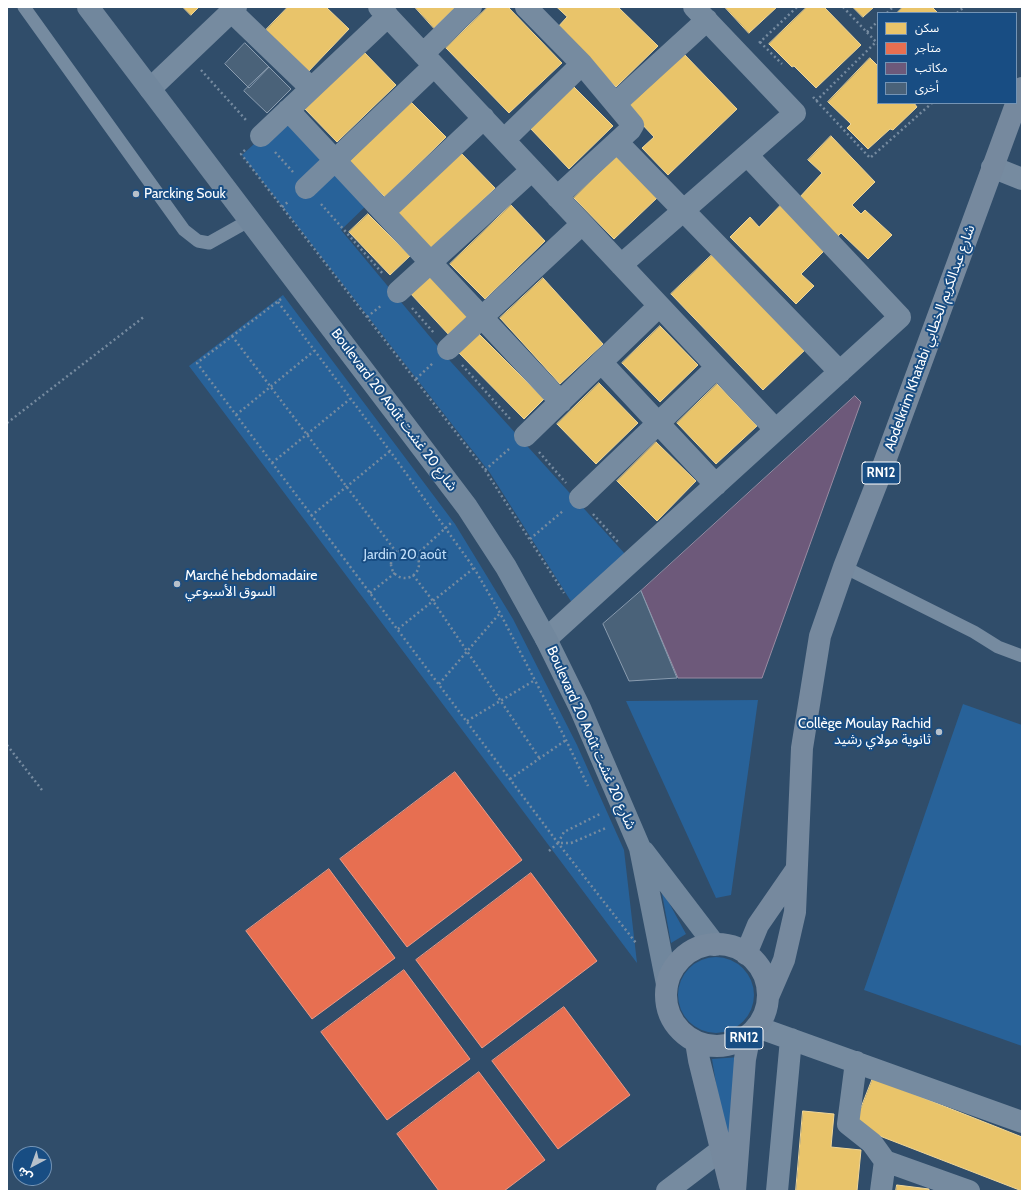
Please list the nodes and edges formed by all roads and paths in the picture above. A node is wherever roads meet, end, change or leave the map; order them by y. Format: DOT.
graph roads {
  1 [pos="24,7"];
  2 [pos="88,7"];
  3 [pos="471,7"];
  4 [pos="526,7"];
  5 [pos="797,7"];
  6 [pos="843,7"];
  7 [pos="234,9"];
  8 [pos="384,11"];
  9 [pos="700,14"];
  10 [pos="877,22"];
  11 [pos="867,32"];
  12 [pos="760,42"];
  13 [pos="877,43"];
  14 [pos="743,58"];
  15 [pos="429,60"];
  16 [pos="582,64"];
  17 [pos="786,69"];
  18 [pos="311,88"];
  19 [pos="1022,88"];
  20 [pos="150,89"];
  21 [pos="811,96"];
  22 [pos="816,101"];
  23 [pos="1017,101"];
  24 [pos="616,103"];
  25 [pos="931,104"];
  26 [pos="1016,104"];
  27 [pos="288,110"];
  28 [pos="484,118"];
  29 [pos="261,136"];
  30 [pos="504,140"];
  31 [pos="617,142"];
  32 [pos="747,155"];
  33 [pos="335,160"];
  34 [pos="992,167"];
  35 [pos="532,170"];
  36 [pos="1022,180"];
  37 [pos="306,188"];
  38 [pos="557,197"];
  39 [pos="684,210"];
  40 [pos="384,212"];
  41 [pos="250,220"];
  42 [pos="582,224"];
  43 [pos="431,262"];
  44 [pos="622,265"];
  45 [pos="299,283"];
  46 [pos="398,292"];
  47 [pos="278,302"];
  48 [pos="659,306"];
  49 [pos="145,316"];
  50 [pos="482,317"];
  51 [pos="232,336"];
  52 [pos="448,349"];
  53 [pos="314,351"];
  54 [pos="601,362"];
  55 [pos="717,367"];
  56 [pos="840,372"];
  57 [pos="270,386"];
  58 [pos="350,399"];
  59 [pos="561,402"];
  60 [pos="236,415"];
  61 [pos="7,422"];
  62 [pos="658,423"];
  63 [pos="776,430"];
  64 [pos="307,435"];
  65 [pos="525,436"];
  66 [pos="390,452"];
  67 [pos="272,463"];
  68 [pos="485,470"];
  69 [pos="716,485"];
  70 [pos="347,487"];
  71 [pos="580,498"];
  72 [pos="467,507"];
  73 [pos="311,516"];
  74 [pos="445,528"];
  75 [pos="530,539"];
  76 [pos="397,553"];
  77 [pos="416,555"];
  78 [pos="844,567"];
  79 [pos="474,568"];
  80 [pos="395,573"];
  81 [pos="413,575"];
  82 [pos="370,593"];
  83 [pos="567,598"];
  84 [pos="433,601"];
  85 [pos="500,613"];
  86 [pos="398,629"];
  87 [pos="546,640"];
  88 [pos="467,651"];
  89 [pos="1022,656"];
  90 [pos="535,680"];
  91 [pos="439,684"];
  92 [pos="500,700"];
  93 [pos="467,720"];
  94 [pos="566,740"];
  95 [pos="7,744"];
  96 [pos="540,759"];
  97 [pos="510,779"];
  98 [pos="588,787"];
  99 [pos="42,790"];
  100 [pos="597,807"];
  101 [pos="600,814"];
  102 [pos="606,828"];
  103 [pos="609,835"];
  104 [pos="558,843"];
  105 [pos="640,848"];
  106 [pos="549,851"];
  107 [pos="796,870"];
  108 [pos="639,941"];
  109 [pos="715,945"];
  110 [pos="746,954"];
  111 [pos="667,984"];
  112 [pos="768,997"];
  113 [pos="753,1031"];
  114 [pos="791,1039"];
  115 [pos="696,1042"];
  116 [pos="856,1062"];
  117 [pos="1022,1122"];
  118 [pos="722,1150"];
  119 [pos="885,1161"];
  120 [pos="667,1191"];
  121 [pos="732,1191"];
  122 [pos="735,1191"];
  123 [pos="777,1191"];
  124 [pos="881,1191"];
  125 [pos="969,1191"];
  1 -- 41 [label="lane"];
  2 -- 20 [label="main road, Boulevard 20 Août شارع 20 غشت"];
  3 -- 15 [label="street"];
  4 -- 16 [label="street"];
  5 -- 12 [label="path"];
  6 -- 11 [label="path"];
  7 -- 18 [label="street"];
  7 -- 20 [label="street"];
  8 -- 15 [label="street"];
  8 -- 18 [label="street"];
  9 -- 14 [label="street"];
  9 -- 24 [label="street"];
  10 -- 11 [label="path"];
  11 -- 13 [label="path"];
  12 -- 14 [label="path"];
  12 -- 17 [label="path"];
  13 -- 22 [label="path"];
  14 -- 32 [label="street"];
  15 -- 28 [label="street"];
  15 -- 33 [label="street"];
  16 -- 24 [label="street"];
  16 -- 30 [label="street"];
  18 -- 27 [label="street"];
  19 -- 23 [label="main road, Abdelkrim Khatabi شارع عبدالكريم الخطابي / RN12"];
  20 -- 41 [label="main road, Boulevard 20 Août شارع 20 غشت"];
  21 -- 22 [label="path"];
  22 -- 25 [label="path"];
  24 -- 31 [label="street"];
  26 -- 34 [label="main road, Abdelkrim Khatabi شارع عبدالكريم الخطابي / RN12"];
  27 -- 29 [label="street"];
  27 -- 33 [label="street"];
  28 -- 30 [label="street"];
  28 -- 40 [label="street"];
  29 -- 68 [label="path"];
  30 -- 35 [label="street"];
  31 -- 38 [label="street"];
  31 -- 39 [label="street"];
  32 -- 39 [label="street"];
  32 -- 56 [label="street"];
  33 -- 37 [label="street"];
  33 -- 40 [label="street"];
  34 -- 36 [label="street"];
  34 -- 78 [label="main road, Abdelkrim Khatabi شارع عبدالكريم الخطابي / RN12"];
  35 -- 38 [label="street"];
  35 -- 43 [label="street"];
  38 -- 42 [label="street"];
  39 -- 44 [label="street"];
  39 -- 56 [label="street"];
  40 -- 43 [label="street"];
  41 -- 45 [label="main road, Boulevard 20 Août شارع 20 غشت"];
  42 -- 44 [label="street"];
  42 -- 50 [label="street"];
  43 -- 46 [label="street"];
  43 -- 50 [label="street"];
  44 -- 48 [label="street"];
  45 -- 47 [label="path"];
  45 -- 72 [label="main road, Boulevard 20 Août شارع 20 غشت"];
  47 -- 51 [label="path"];
  47 -- 53 [label="path"];
  48 -- 54 [label="street"];
  48 -- 55 [label="street"];
  49 -- 61 [label="path"];
  50 -- 52 [label="street"];
  50 -- 59 [label="street"];
  51 -- 57 [label="path"];
  51 -- 60 [label="path"];
  53 -- 57 [label="path"];
  53 -- 58 [label="path"];
  54 -- 59 [label="street"];
  54 -- 62 [label="street"];
  55 -- 62 [label="street"];
  55 -- 63 [label="street"];
  56 -- 63 [label="street"];
  57 -- 60 [label="path"];
  57 -- 64 [label="path"];
  58 -- 64 [label="path"];
  58 -- 66 [label="path"];
  59 -- 65 [label="street"];
  60 -- 67 [label="path"];
  62 -- 69 [label="street"];
  62 -- 71 [label="street"];
  63 -- 69 [label="street"];
  64 -- 67 [label="path"];
  64 -- 70 [label="path"];
  65 -- 68 [label="path"];
  66 -- 70 [label="path"];
  66 -- 74 [label="path"];
  67 -- 73 [label="path"];
  68 -- 75 [label="path"];
  69 -- 87 [label="street"];
  70 -- 73 [label="path"];
  70 -- 76 [label="path"];
  71 -- 75 [label="path"];
  72 -- 74 [label="path"];
  72 -- 87 [label="main road, Boulevard 20 Août شارع 20 غشت"];
  73 -- 82 [label="path"];
  74 -- 77 [label="path"];
  74 -- 79 [label="path"];
  75 -- 83 [label="path"];
  76 -- 77 [label="path"];
  76 -- 80 [label="path"];
  77 -- 81 [label="path"];
  78 -- 89 [label="lane"];
  78 -- 107 [label="main road, Abdelkrim Khatabi شارع عبدالكريم الخطابي / RN12"];
  79 -- 84 [label="path"];
  79 -- 85 [label="path"];
  80 -- 81 [label="path"];
  80 -- 82 [label="path"];
  81 -- 84 [label="path"];
  82 -- 86 [label="path"];
  84 -- 86 [label="path"];
  84 -- 88 [label="path"];
  85 -- 88 [label="path"];
  85 -- 90 [label="path"];
  86 -- 91 [label="path"];
  87 -- 105 [label="main road, Boulevard 20 Août شارع 20 غشت"];
  88 -- 91 [label="path"];
  88 -- 92 [label="path"];
  90 -- 92 [label="path"];
  90 -- 94 [label="path"];
  91 -- 93 [label="path"];
  92 -- 93 [label="path"];
  92 -- 96 [label="path"];
  93 -- 97 [label="path"];
  94 -- 96 [label="path"];
  94 -- 98 [label="path"];
  95 -- 99 [label="path"];
  96 -- 97 [label="path"];
  97 -- 104 [label="path"];
  100 -- 101 [label="path"];
  101 -- 102 [label="path"];
  101 -- 104 [label="path"];
  102 -- 103 [label="path"];
  102 -- 104 [label="path"];
  104 -- 106 [label="path"];
  104 -- 108 [label="path"];
  105 -- 109 [label="main road"];
  105 -- 111 [label="main road"];
  107 -- 110 [label="main road"];
  107 -- 112 [label="main road, RN12"];
  109 -- 110 [label="main road, RN12"];
  109 -- 111 [label="main road, RN12"];
  110 -- 112 [label="main road, RN12"];
  111 -- 115 [label="main road, RN12"];
  112 -- 113 [label="main road, RN12"];
  113 -- 114 [label="street"];
  113 -- 115 [label="main road, RN12"];
  113 -- 122 [label="main road, RN12"];
  114 -- 116 [label="street"];
  114 -- 123 [label="street"];
  115 -- 118 [label="main road"];
  116 -- 117 [label="street"];
  116 -- 119 [label="street"];
  118 -- 120 [label="street"];
  118 -- 121 [label="main road"];
  119 -- 124 [label="street"];
  119 -- 125 [label="street"];
}
